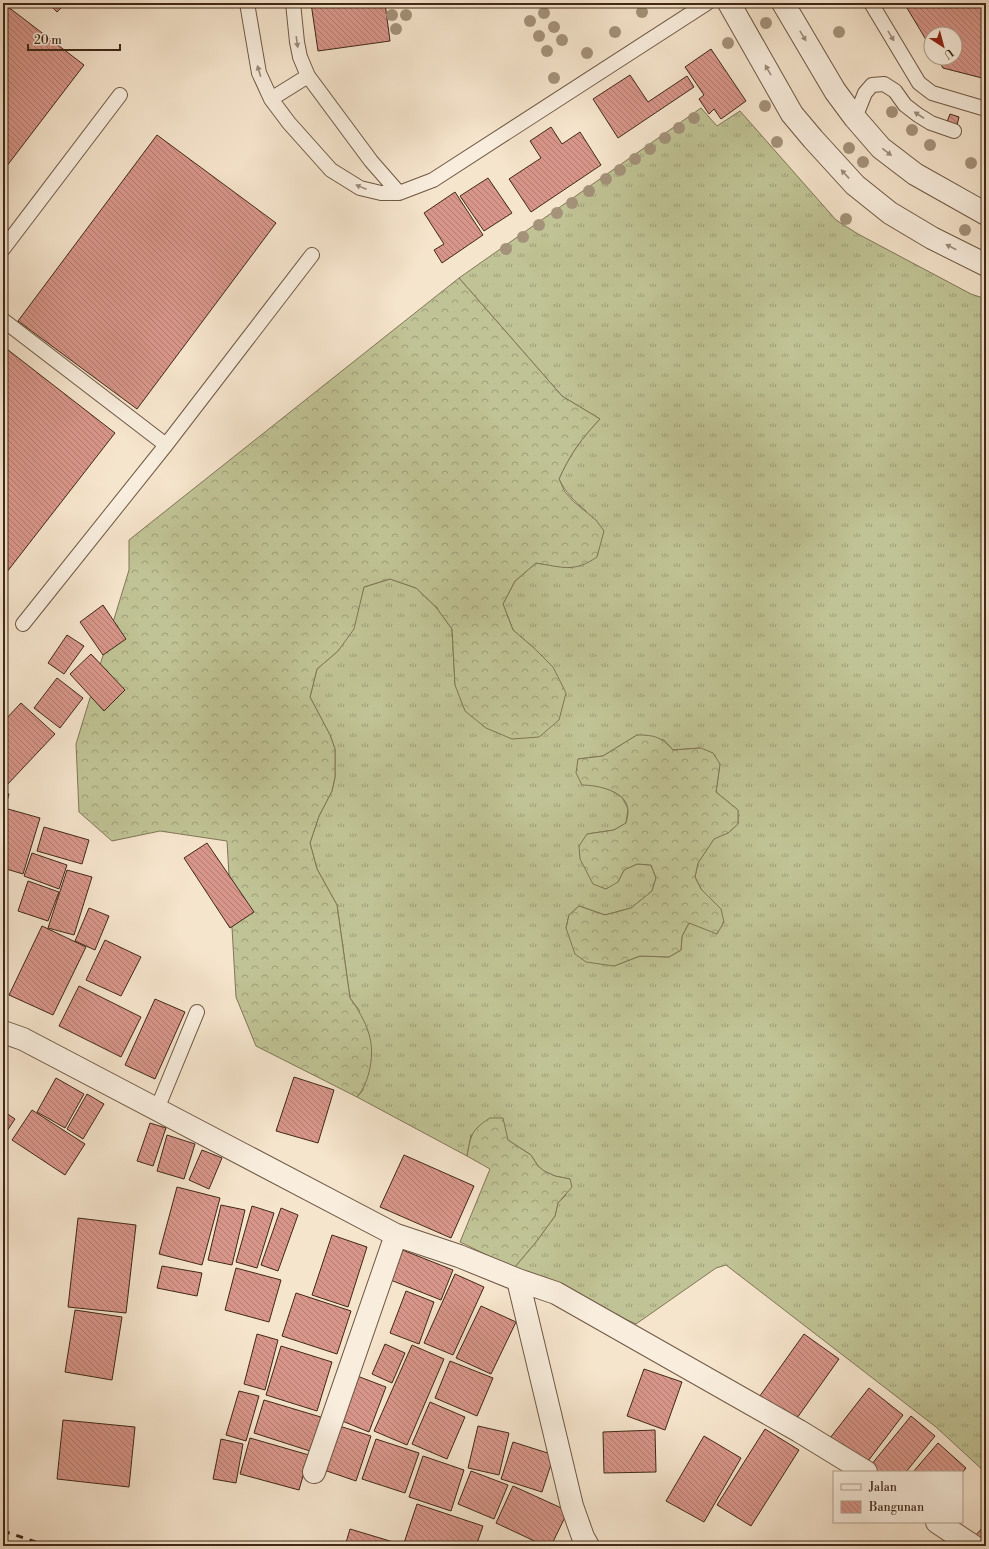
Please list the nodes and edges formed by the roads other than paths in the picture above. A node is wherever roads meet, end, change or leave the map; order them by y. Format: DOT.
graph roads {
  1 [pos="247,3"];
  2 [pos="293,3"];
  3 [pos="707,3"];
  4 [pos="729,3"];
  5 [pos="783,3"];
  6 [pos="871,3"];
  7 [pos="308,76"];
  8 [pos="120,95"];
  9 [pos="271,99"];
  10 [pos="986,109"];
  11 [pos="855,118"];
  12 [pos="954,131"];
  13 [pos="399,193"];
  14 [pos="986,214"];
  15 [pos="3,249"];
  16 [pos="312,255"];
  17 [pos="986,265"];
  18 [pos="3,320"];
  19 [pos="166,445"];
  20 [pos="23,624"];
  21 [pos="197,1012"];
  22 [pos="3,1032"];
  23 [pos="157,1109"];
  24 [pos="396,1235"];
  25 [pos="518,1280"];
  26 [pos="864,1471"];
  27 [pos="314,1472"];
  28 [pos="938,1523"];
  29 [pos="588,1546"];
  30 [pos="973,1546"];
  9 -- 1 [label="lane, one-way"];
  2 -- 7 [label="lane, one-way"];
  3 -- 13 [label="lane"];
  17 -- 4 [label="street, one-way"];
  5 -- 11 [label="street, one-way"];
  6 -- 10 [label="lane, one-way"];
  7 -- 9 [label="lane"];
  7 -- 13 [label="lane"];
  8 -- 15 [label="lane"];
  13 -- 9 [label="lane, one-way"];
  12 -- 11 [label="lane, one-way"];
  11 -- 14 [label="street, one-way"];
  16 -- 19 [label="lane"];
  18 -- 19 [label="lane"];
  19 -- 20 [label="lane"];
  21 -- 23 [label="lane"];
  22 -- 23 [label="street"];
  23 -- 24 [label="street"];
  24 -- 25 [label="street"];
  24 -- 27 [label="street"];
  25 -- 26 [label="street"];
  25 -- 29 [label="street"];
  28 -- 30 [label="street"];
}
